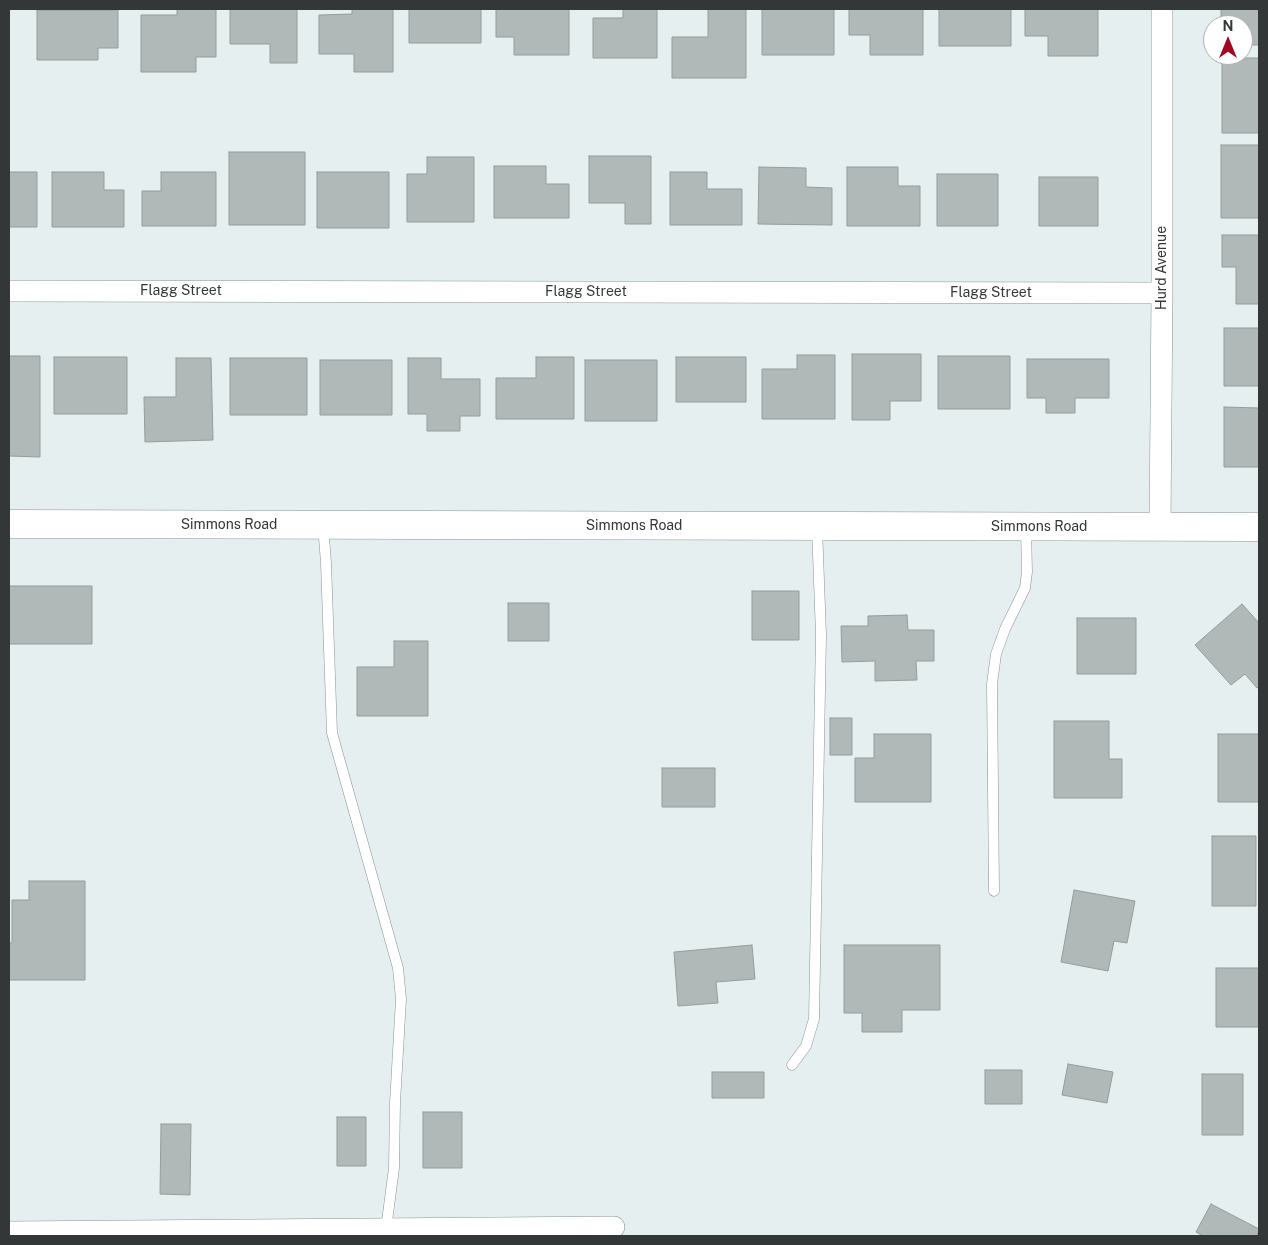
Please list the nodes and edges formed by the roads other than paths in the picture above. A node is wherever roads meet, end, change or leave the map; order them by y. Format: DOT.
graph roads {
  1 [pos="1162,9"];
  2 [pos="9,291"];
  3 [pos="1162,293"];
  4 [pos="9,524"];
  5 [pos="323,525"];
  6 [pos="817,526"];
  7 [pos="1026,527"];
  8 [pos="1160,527"];
  9 [pos="1259,528"];
  10 [pos="994,891"];
  11 [pos="792,1064"];
  12 [pos="614,1228"];
  13 [pos="386,1229"];
  14 [pos="9,1232"];
  1 -- 3 [label="street, Hurd Avenue"];
  2 -- 3 [label="street, Flagg Street"];
  3 -- 8 [label="street, Hurd Avenue"];
  4 -- 5 [label="street, Simmons Road"];
  5 -- 6 [label="street, Simmons Road"];
  5 -- 13 [label="lane"];
  6 -- 7 [label="street, Simmons Road"];
  6 -- 11 [label="lane"];
  7 -- 8 [label="street, Simmons Road"];
  7 -- 10 [label="lane"];
  8 -- 9 [label="street, Simmons Road"];
  12 -- 13 [label="street"];
  13 -- 14 [label="street"];
}
